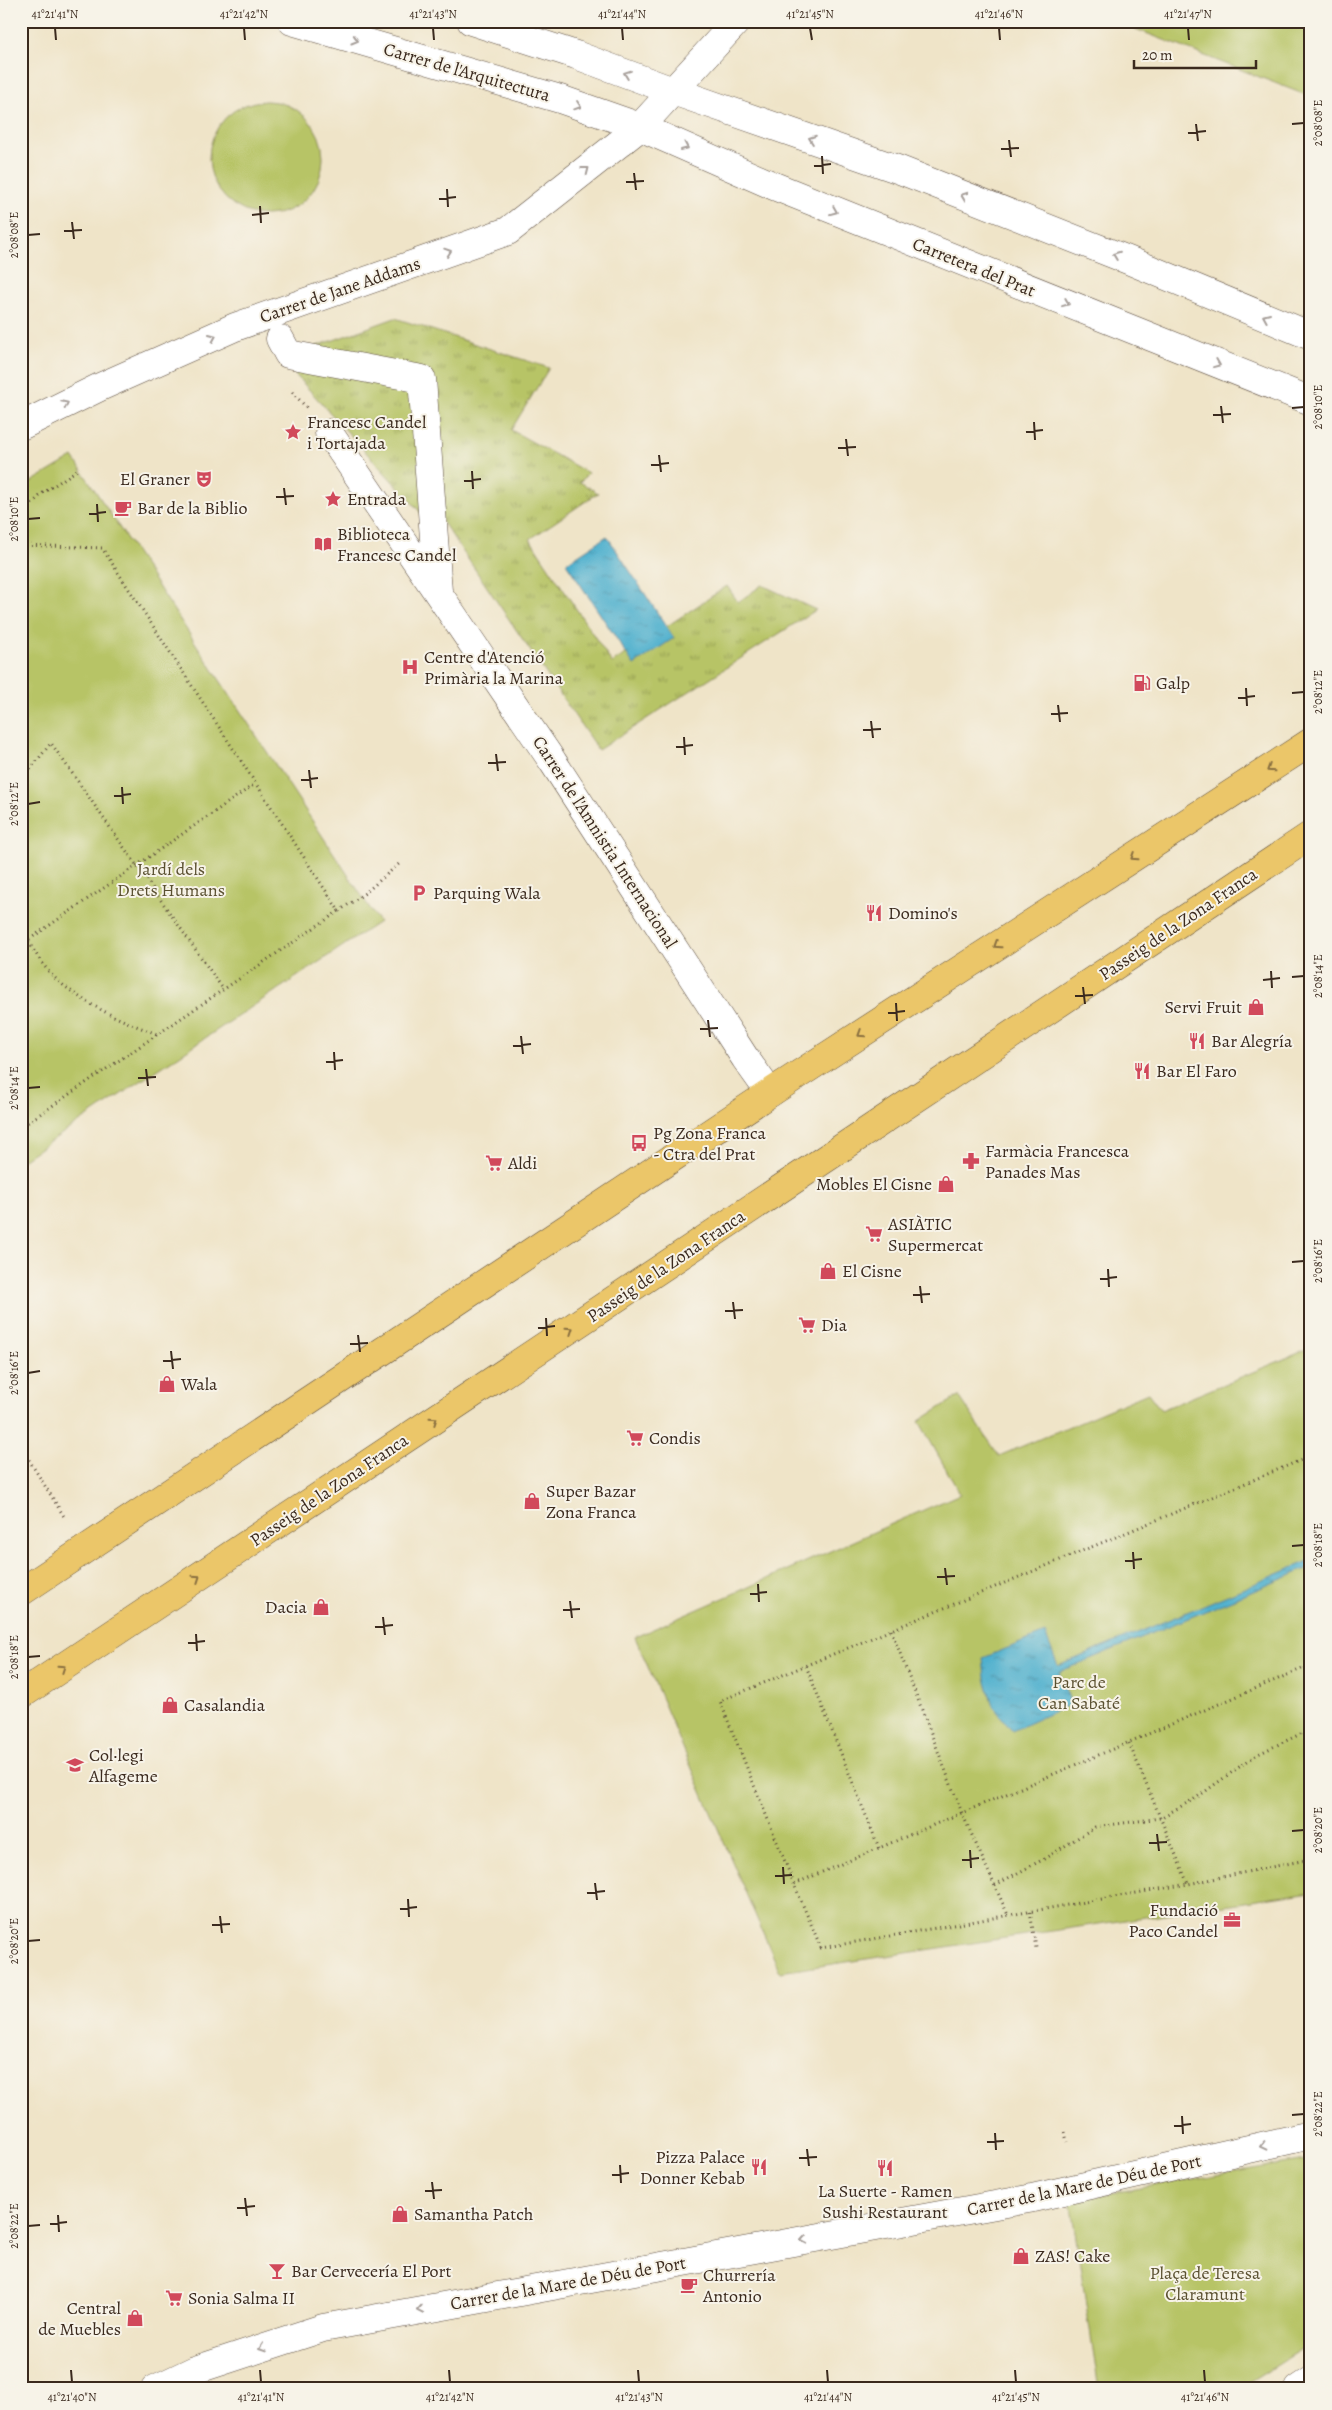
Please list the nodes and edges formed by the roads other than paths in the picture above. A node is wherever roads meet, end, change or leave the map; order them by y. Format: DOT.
graph roads {
  1 [pos="292,21"];
  2 [pos="471,21"];
  3 [pos="737,21"];
  4 [pos="673,91"];
  5 [pos="640,127"];
  6 [pos="1311,336"];
  7 [pos="280,339"];
  8 [pos="1311,401"];
  9 [pos="21,426"];
  10 [pos="329,433"];
  11 [pos="438,592"];
  12 [pos="1311,742"];
  13 [pos="1311,835"];
  14 [pos="770,1093"];
  15 [pos="21,1592"];
  16 [pos="21,1695"];
  17 [pos="1311,2135"];
  18 [pos="1311,2381"];
  19 [pos="155,2389"];
  20 [pos="1298,2389"];
  1 -- 5 [label="street, Carrer de l'Arquitectura, one-way"];
  4 -- 2 [label="street, one-way"];
  3 -- 4 [label="street, Carrer de Jane Addams"];
  4 -- 5 [label="street, Carrer de Jane Addams"];
  6 -- 4 [label="street, one-way"];
  5 -- 8 [label="street, Carretera del Prat, one-way"];
  9 -- 5 [label="street, Carrer de Jane Addams, one-way"];
  7 -- 11 [label="street, Carrer de l'Amnistia Internacional"];
  10 -- 11 [label="street, Carrer de l'Amnistia Internacional"];
  11 -- 14 [label="street, Carrer de l'Amnistia Internacional"];
  12 -- 14 [label="main road, one-way"];
  16 -- 13 [label="main road, Passeig de la Zona Franca, one-way"];
  14 -- 15 [label="main road"];
  17 -- 19 [label="street, Carrer de la Mare de Déu de Port, one-way"];
  18 -- 20 [label="street"];
}
